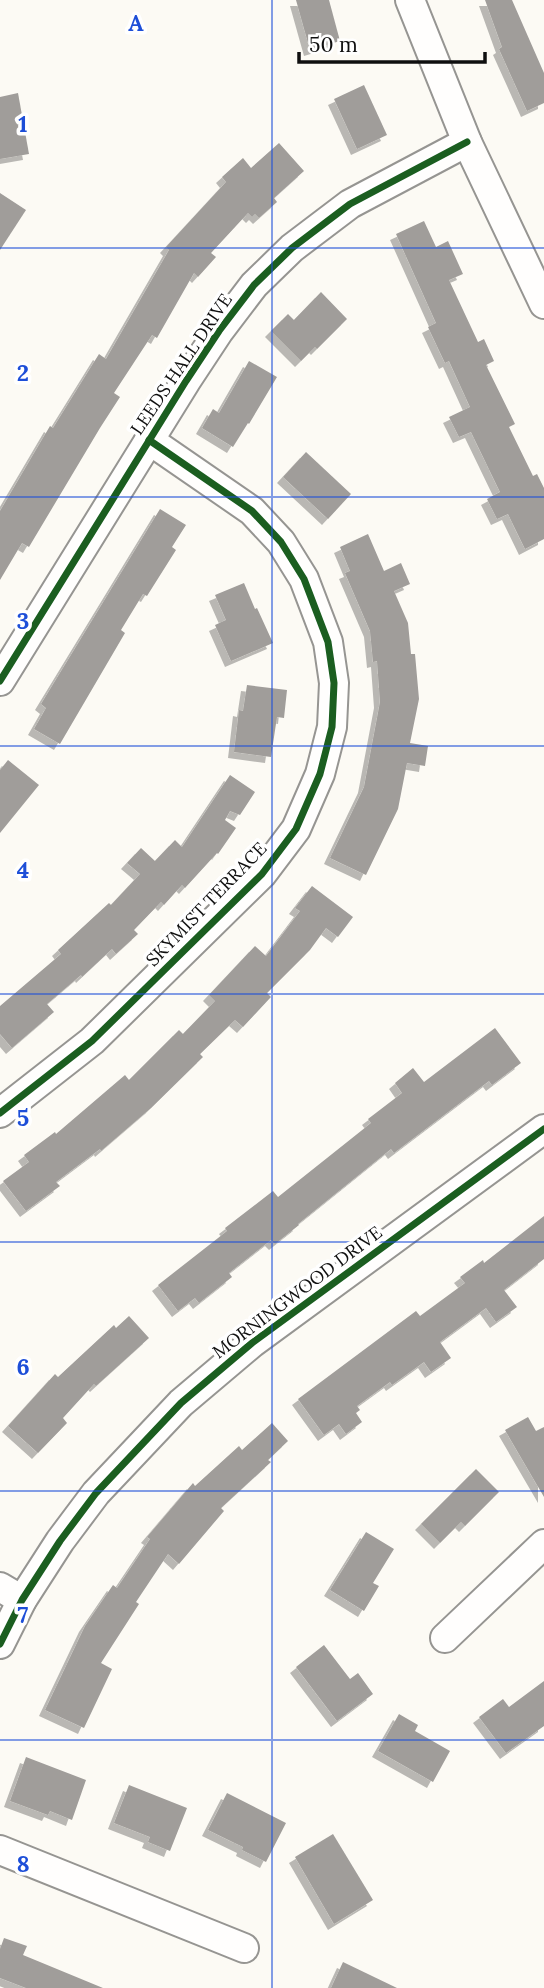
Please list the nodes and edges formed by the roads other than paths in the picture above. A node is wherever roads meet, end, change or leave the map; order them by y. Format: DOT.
graph roads {
  1 [pos="410,0"];
  2 [pos="467,142"];
  3 [pos="544,304"];
  4 [pos="149,440"];
  5 [pos="0,681"];
  6 [pos="0,1113"];
  7 [pos="544,1129"];
  8 [pos="544,1544"];
  9 [pos="11,1593"];
  10 [pos="445,1638"];
  11 [pos="0,1644"];
  12 [pos="0,1850"];
  13 [pos="244,1948"];
  1 -- 2 [label="street"];
  2 -- 3 [label="street"];
  2 -- 4 [label="street, LEEDS HALL DRIVE"];
  4 -- 5 [label="street, LEEDS HALL DRIVE"];
  4 -- 6 [label="street, SKYMIST TERRACE"];
  7 -- 9 [label="street, MORNINGWOOD DRIVE"];
  8 -- 10 [label="street"];
  9 -- 11 [label="street, MORNINGWOOD DRIVE"];
  12 -- 13 [label="street"];
}
